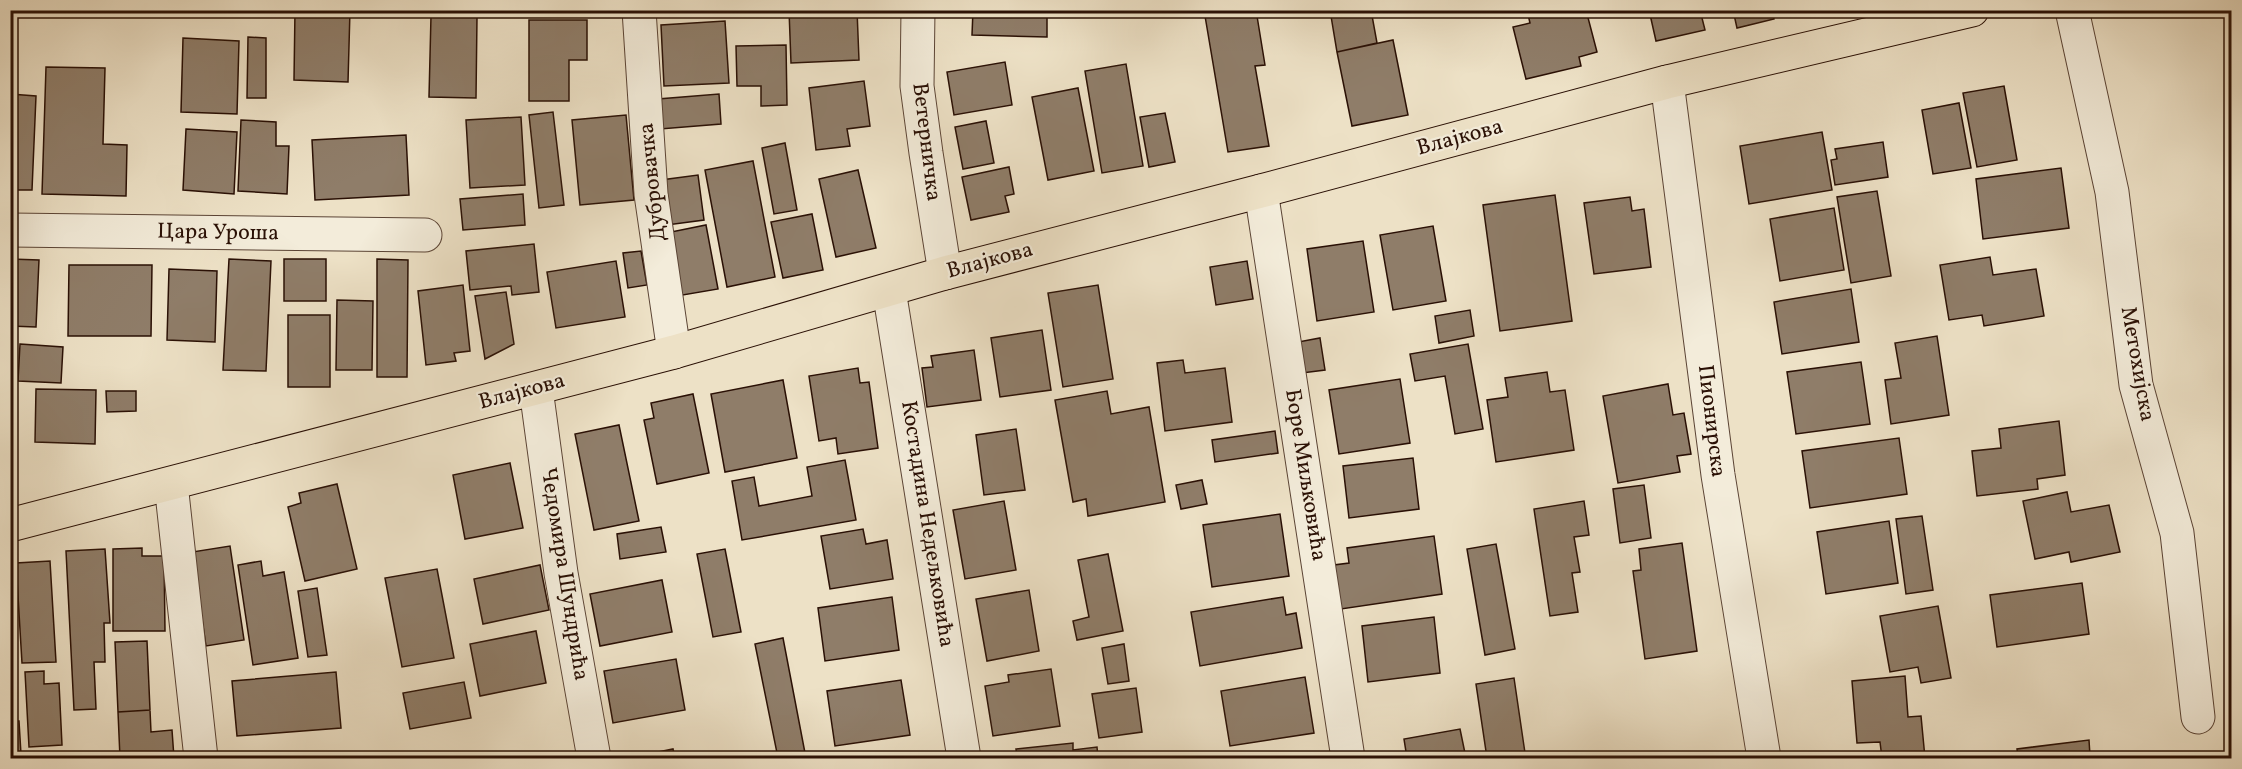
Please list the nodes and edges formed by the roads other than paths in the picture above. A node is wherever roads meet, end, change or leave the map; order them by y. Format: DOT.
graph roads {
  1 [pos="639,10"];
  2 [pos="918,10"];
  3 [pos="1972,10"];
  4 [pos="2072,10"];
  5 [pos="1667,82"];
  6 [pos="1261,191"];
  7 [pos="10,230"];
  8 [pos="425,235"];
  9 [pos="945,273"];
  10 [pos="889,290"];
  11 [pos="674,352"];
  12 [pos="536,389"];
  13 [pos="171,484"];
  14 [pos="10,525"];
  15 [pos="2198,717"];
  16 [pos="201,759"];
  17 [pos="594,759"];
  18 [pos="964,759"];
  19 [pos="1348,759"];
  20 [pos="1764,759"];
  1 -- 11 [label="street, Дубровачка"];
  2 -- 9 [label="street, Ветерничка"];
  3 -- 5 [label="main road, Влајкова"];
  4 -- 15 [label="street, Метохијска"];
  5 -- 6 [label="main road, Влајкова"];
  5 -- 20 [label="street, Пионирска"];
  6 -- 9 [label="main road, Влајкова"];
  6 -- 19 [label="street, Боре Миљковића"];
  7 -- 8 [label="street, Цара Уроша"];
  9 -- 10 [label="main road, Влајкова"];
  10 -- 11 [label="main road, Влајкова"];
  10 -- 18 [label="street, Костадина Недељковића"];
  11 -- 12 [label="main road, Влајкова"];
  12 -- 13 [label="main road, Влајкова"];
  12 -- 17 [label="street, Чедомира Шундрића"];
  13 -- 14 [label="main road, Влајкова"];
  13 -- 16 [label="street"];
}
